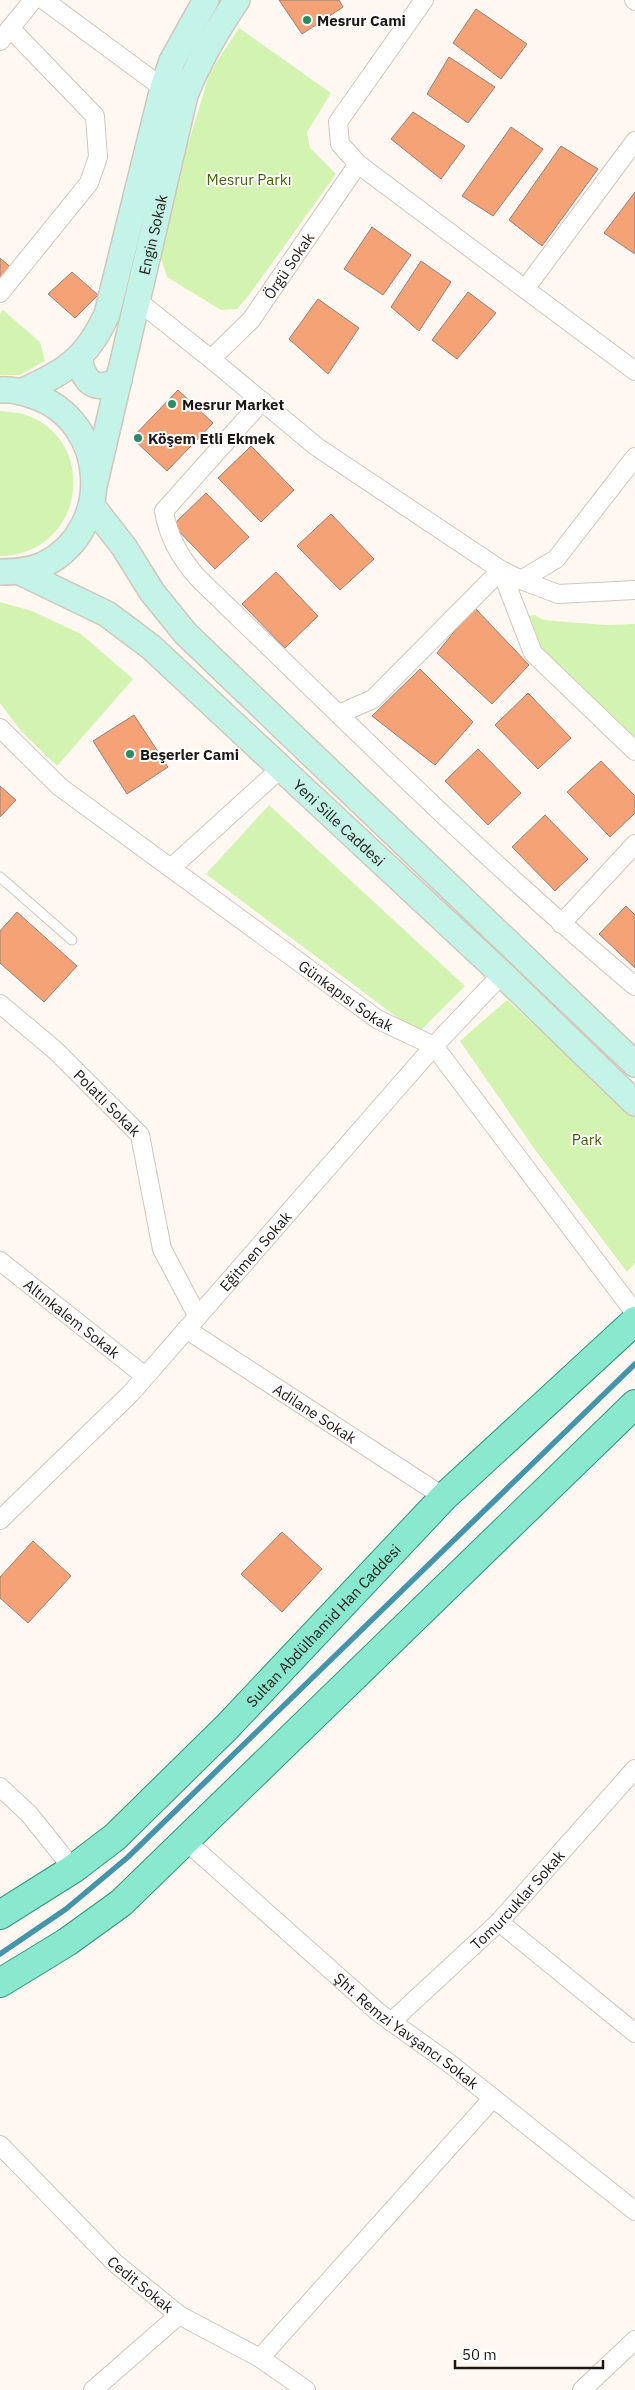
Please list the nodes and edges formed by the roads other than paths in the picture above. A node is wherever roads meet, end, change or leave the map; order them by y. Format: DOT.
graph roads {
  1 [pos="33,0"];
  2 [pos="44,0"];
  3 [pos="206,0"];
  4 [pos="236,0"];
  5 [pos="424,0"];
  6 [pos="5,35"];
  7 [pos="163,88"];
  8 [pos="635,141"];
  9 [pos="358,164"];
  10 [pos="525,290"];
  11 [pos="0,293"];
  12 [pos="138,301"];
  13 [pos="80,358"];
  14 [pos="211,358"];
  15 [pos="635,371"];
  16 [pos="119,380"];
  17 [pos="11,391"];
  18 [pos="262,401"];
  19 [pos="635,457"];
  20 [pos="95,482"];
  21 [pos="92,506"];
  22 [pos="501,570"];
  23 [pos="10,572"];
  24 [pos="521,580"];
  25 [pos="635,590"];
  26 [pos="339,714"];
  27 [pos="0,728"];
  28 [pos="635,751"];
  29 [pos="281,768"];
  30 [pos="635,844"];
  31 [pos="171,868"];
  32 [pos="0,877"];
  33 [pos="561,924"];
  34 [pos="72,940"];
  35 [pos="502,974"];
  36 [pos="635,986"];
  37 [pos="0,1004"];
  38 [pos="434,1046"];
  39 [pos="635,1064"];
  40 [pos="635,1103"];
  41 [pos="0,1261"];
  42 [pos="635,1313"];
  43 [pos="197,1315"];
  44 [pos="635,1321"];
  45 [pos="186,1329"];
  46 [pos="145,1376"];
  47 [pos="635,1404"];
  48 [pos="444,1497"];
  49 [pos="0,1520"];
  50 [pos="635,1769"];
  51 [pos="0,1787"];
  52 [pos="186,1842"];
  53 [pos="73,1869"];
  54 [pos="0,1915"];
  55 [pos="499,1922"];
  56 [pos="0,1983"];
  57 [pos="391,2022"];
  58 [pos="635,2033"];
  59 [pos="493,2098"];
  60 [pos="0,2144"];
  61 [pos="635,2211"];
  62 [pos="179,2314"];
  63 [pos="635,2340"];
  64 [pos="260,2358"];
  65 [pos="93,2390"];
  66 [pos="306,2390"];
  67 [pos="582,2390"];
  1 -- 6 [label="street"];
  2 -- 7 [label="street"];
  3 -- 7 [label="main road, Engin Sokak"];
  4 -- 12 [label="main road, Engin Sokak"];
  5 -- 9 [label="street"];
  6 -- 11 [label="street"];
  7 -- 13 [label="main road, Engin Sokak"];
  8 -- 10 [label="street"];
  9 -- 10 [label="street"];
  9 -- 14 [label="street, Örgü Sokak"];
  10 -- 15 [label="street"];
  12 -- 14 [label="street"];
  12 -- 16 [label="main road, Engin Sokak"];
  13 -- 16 [label="main road"];
  13 -- 17 [label="main road, Engin Sokak"];
  14 -- 18 [label="street"];
  16 -- 20 [label="main road, Engin Sokak"];
  17 -- 20 [label="main road"];
  18 -- 22 [label="street"];
  18 -- 26 [label="street"];
  19 -- 24 [label="street"];
  20 -- 21 [label="main road"];
  21 -- 23 [label="main road"];
  21 -- 39 [label="main road, Yeni Sille Caddesi"];
  22 -- 24 [label="street"];
  22 -- 26 [label="street"];
  22 -- 28 [label="street"];
  23 -- 29 [label="main road, Yeni Sille Caddesi"];
  24 -- 25 [label="street"];
  26 -- 33 [label="street"];
  27 -- 31 [label="street, Günkapısı Sokak"];
  29 -- 31 [label="street"];
  29 -- 35 [label="main road, Yeni Sille Caddesi"];
  30 -- 33 [label="street"];
  31 -- 38 [label="street, Günkapısı Sokak"];
  32 -- 34 [label="lane"];
  33 -- 36 [label="street"];
  35 -- 38 [label="street, Eğitmen Sokak"];
  35 -- 40 [label="main road, Yeni Sille Caddesi"];
  37 -- 43 [label="street, Polatlı Sokak"];
  38 -- 42 [label="street, Günkapısı Sokak"];
  38 -- 43 [label="street, Eğitmen Sokak"];
  41 -- 46 [label="street, Altınkalem Sokak"];
  43 -- 45 [label="street, Eğitmen Sokak"];
  44 -- 48 [label="main road, Sultan Abdülhamid Han Caddesi"];
  45 -- 46 [label="street, Eğitmen Sokak"];
  45 -- 48 [label="street, Adilane Sokak"];
  46 -- 49 [label="street, Eğitmen Sokak"];
  47 -- 52 [label="main road"];
  48 -- 53 [label="main road, Sultan Abdülhamid Han Caddesi"];
  50 -- 55 [label="street, Tomurcuklar Sokak"];
  51 -- 53 [label="street"];
  52 -- 56 [label="main road"];
  52 -- 57 [label="street, Şht. Remzi Yavşancı Sokak"];
  53 -- 54 [label="main road, Sultan Abdülhamid Han Caddesi"];
  55 -- 57 [label="street, Tomurcuklar Sokak"];
  55 -- 58 [label="street"];
  57 -- 59 [label="street, Şht. Remzi Yavşancı Sokak"];
  59 -- 61 [label="street, Şht. Remzi Yavşancı Sokak"];
  59 -- 64 [label="street"];
  60 -- 62 [label="street, Cedit Sokak"];
  62 -- 64 [label="street, Cedit Sokak"];
  62 -- 65 [label="street"];
  63 -- 67 [label="street"];
  64 -- 66 [label="street, Cedit Sokak"];
}
